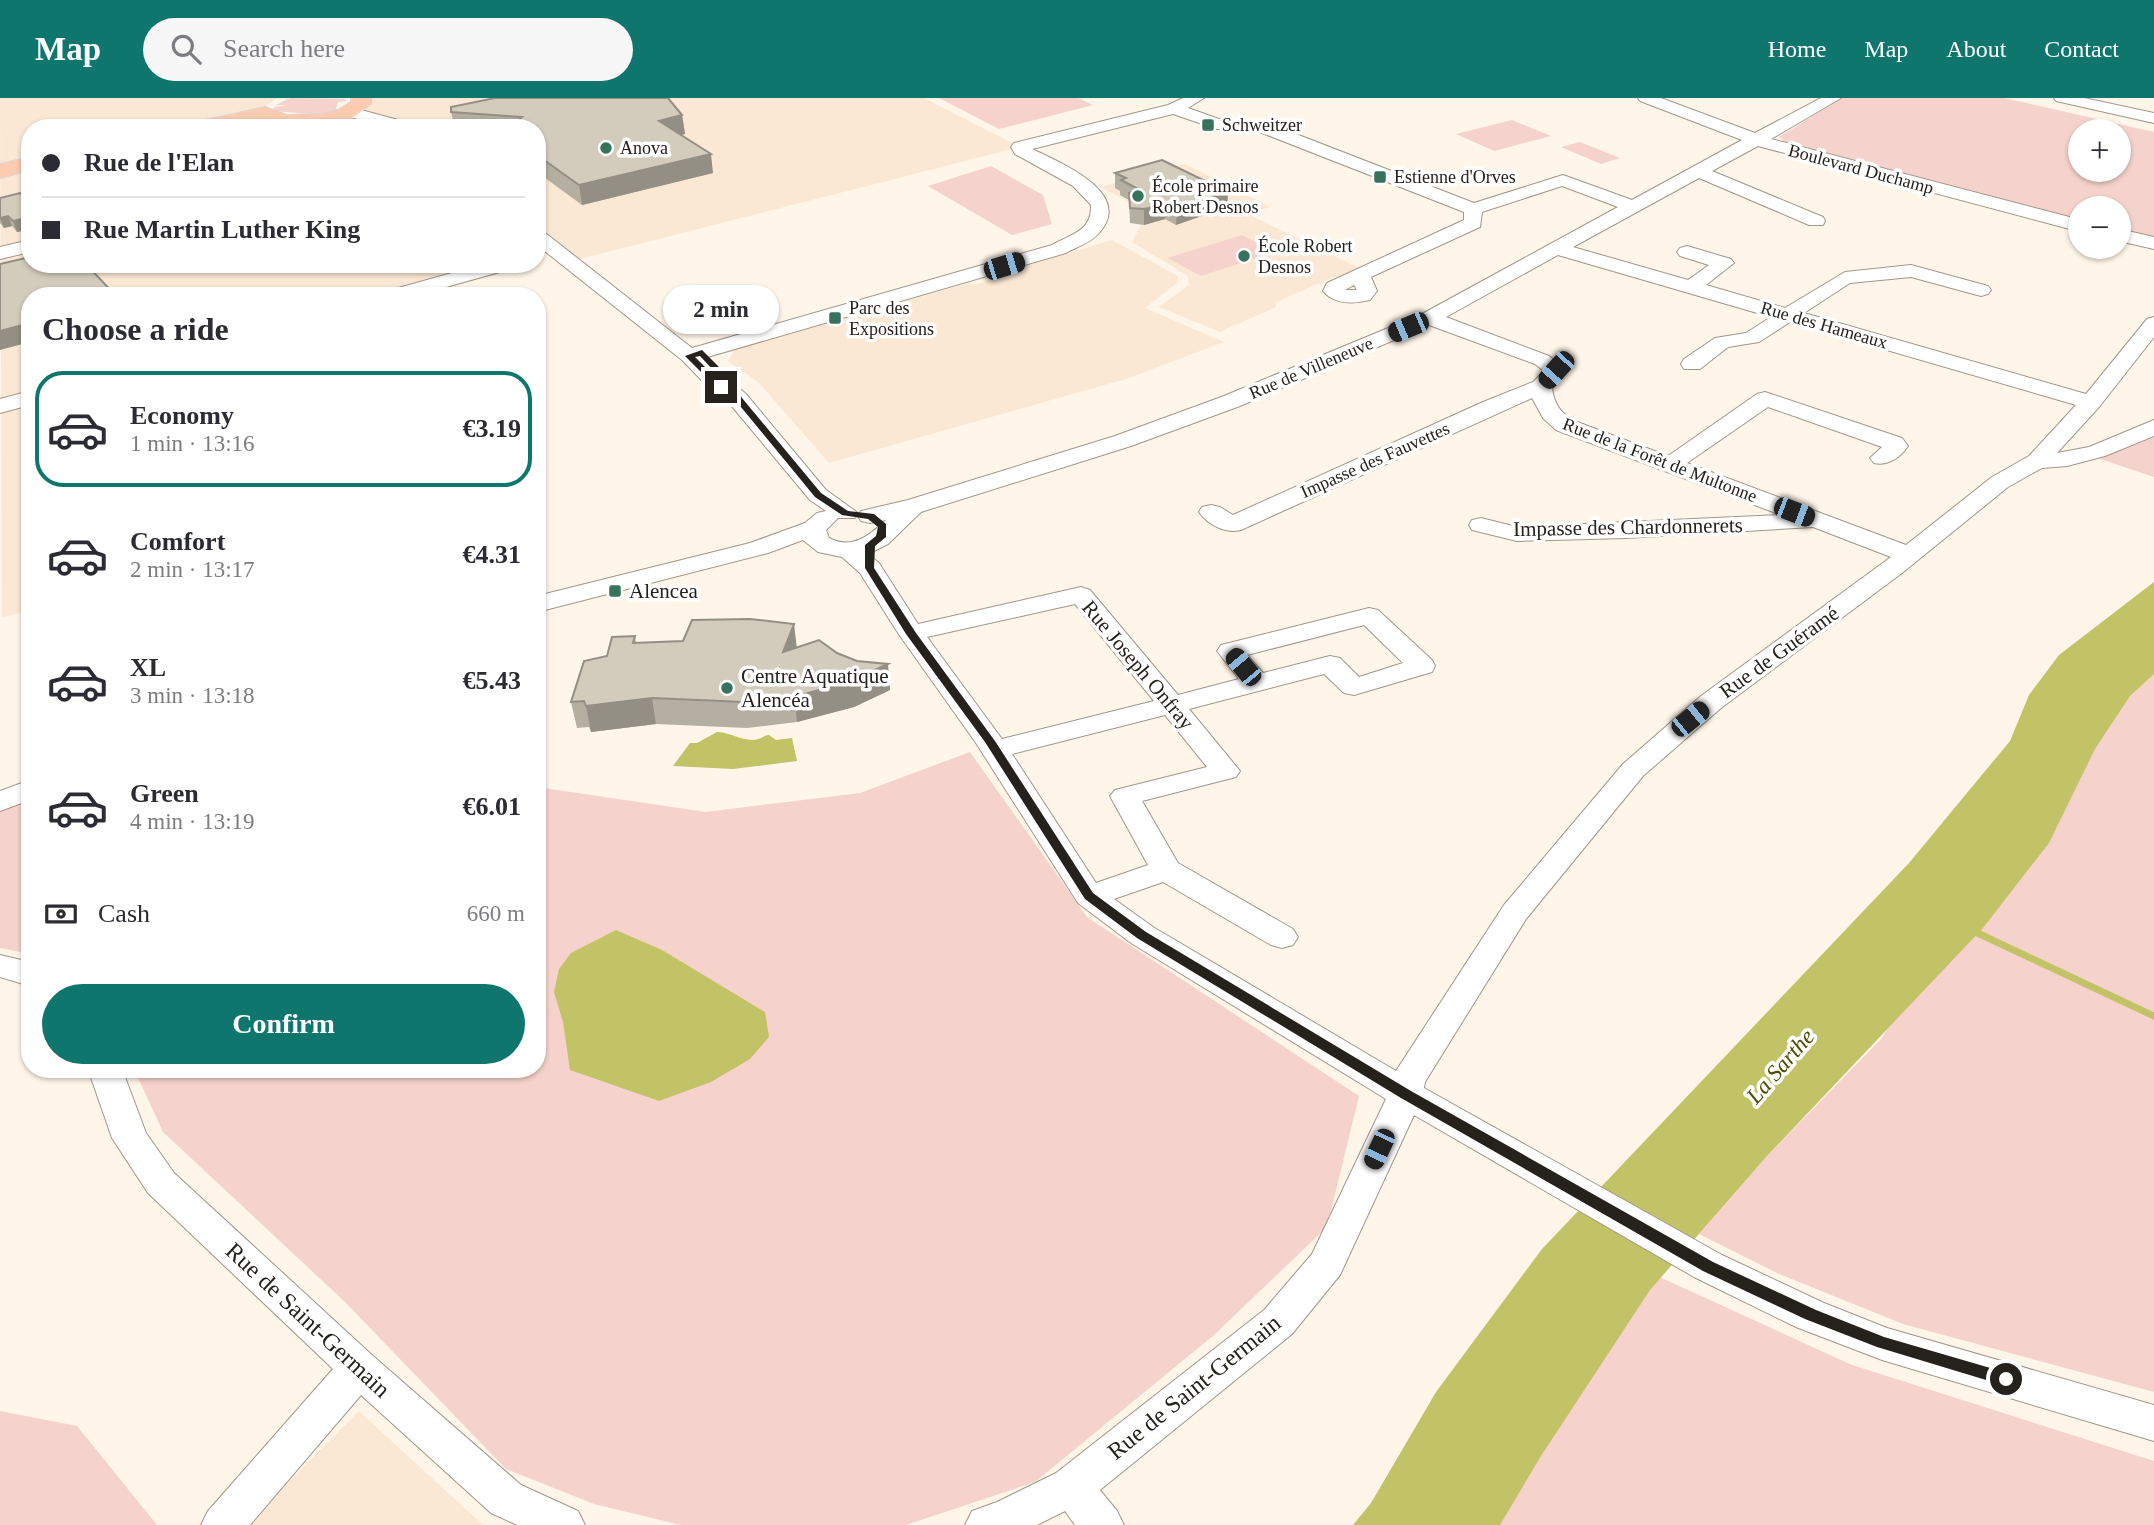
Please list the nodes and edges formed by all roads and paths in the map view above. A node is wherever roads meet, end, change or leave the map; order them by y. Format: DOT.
graph roads {
  1 [pos="1196,98"];
  2 [pos="1646,98"];
  3 [pos="1833,98"];
  4 [pos="2062,98"];
  5 [pos="355,105"];
  6 [pos="271,106"];
  7 [pos="1174,109"];
  8 [pos="2154,118"];
  9 [pos="227,119"];
  10 [pos="314,119"];
  11 [pos="387,119"];
  12 [pos="1757,141"];
  13 [pos="21,164"];
  14 [pos="0,168"];
  15 [pos="1700,172"];
  16 [pos="1634,207"];
  17 [pos="1473,209"];
  18 [pos="1816,221"];
  19 [pos="2068,223"];
  20 [pos="2131,238"];
  21 [pos="2154,243"];
  22 [pos="21,248"];
  23 [pos="1557,249"];
  24 [pos="1687,252"];
  25 [pos="0,253"];
  26 [pos="547,255"];
  27 [pos="474,273"];
  28 [pos="1361,273"];
  29 [pos="424,287"];
  30 [pos="1690,288"];
  31 [pos="1980,290"];
  32 [pos="1789,315"];
  33 [pos="1429,318"];
  34 [pos="2154,323"];
  35 [pos="695,354"];
  36 [pos="1692,364"];
  37 [pos="1541,387"];
  38 [pos="21,400"];
  39 [pos="2091,402"];
  40 [pos="0,406"];
  41 [pos="1491,407"];
  42 [pos="1550,415"];
  43 [pos="2154,427"];
  44 [pos="1882,458"];
  45 [pos="2037,461"];
  46 [pos="1671,465"];
  47 [pos="1211,512"];
  48 [pos="1818,521"];
  49 [pos="1481,525"];
  50 [pos="850,535"];
  51 [pos="1909,555"];
  52 [pos="546,602"];
  53 [pos="911,634"];
  54 [pos="1257,683"];
  55 [pos="1172,705"];
  56 [pos="995,750"];
  57 [pos="21,793"];
  58 [pos="0,802"];
  59 [pos="1166,870"];
  60 [pos="1089,896"];
  61 [pos="1282,937"];
  62 [pos="0,967"];
  63 [pos="21,971"];
  64 [pos="108,1078"];
  65 [pos="1406,1094"];
  66 [pos="359,1368"];
  67 [pos="2154,1423"];
  68 [pos="1071,1487"];
  69 [pos="223,1525"];
  70 [pos="563,1525"];
  71 [pos="987,1525"];
  72 [pos="1102,1525"];
  1 -- 7 [label="street"];
  2 -- 12 [label="street, Boulevard Duchamp"];
  3 -- 12 [label="street, Rue de Villeneuve"];
  4 -- 8 [label="street"];
  5 -- 10 [label="main road"];
  5 -- 11 [label="street"];
  6 -- 9 [label="main road"];
  7 -- 17 [label="street"];
  7 -- 35 [label="street"];
  12 -- 15 [label="street, Rue de Villeneuve"];
  12 -- 19 [label="street, Boulevard Duchamp"];
  13 -- 14 [label="main road"];
  15 -- 16 [label="street, Rue de Villeneuve"];
  15 -- 18 [label="street"];
  16 -- 17 [label="street"];
  16 -- 23 [label="street, Rue de Villeneuve"];
  17 -- 28 [label="street"];
  20 -- 21 [label="street"];
  22 -- 25 [label="street"];
  23 -- 30 [label="street, Rue des Hameaux"];
  23 -- 33 [label="street, Rue de Villeneuve"];
  24 -- 30 [label="street"];
  26 -- 35 [label="street"];
  27 -- 29 [label="street"];
  30 -- 32 [label="street, Rue des Hameaux"];
  31 -- 32 [label="street"];
  32 -- 36 [label="street"];
  32 -- 39 [label="street, Rue des Hameaux"];
  33 -- 37 [label="street, Rue de la Forêt de Multonne"];
  33 -- 50 [label="street, Rue de Villeneuve"];
  34 -- 39 [label="street, Rue de Guéramé"];
  35 -- 50 [label="street"];
  37 -- 41 [label="street, Impasse des Fauvettes"];
  37 -- 42 [label="street, Rue de la Forêt de Multonne"];
  38 -- 40 [label="street"];
  39 -- 45 [label="street, Rue de Guéramé"];
  41 -- 42 [label="street"];
  41 -- 47 [label="street, Impasse des Fauvettes"];
  42 -- 46 [label="street, Rue de la Forêt de Multonne"];
  43 -- 45 [label="street"];
  44 -- 46 [label="street"];
  45 -- 51 [label="street, Rue de Guéramé"];
  46 -- 48 [label="street, Rue de la Forêt de Multonne"];
  48 -- 49 [label="street, Impasse des Chardonnerets"];
  48 -- 51 [label="street, Rue de la Forêt de Multonne"];
  50 -- 52 [label="street"];
  50 -- 53 [label="street"];
  51 -- 65 [label="street, Rue de Guéramé"];
  53 -- 55 [label="street, Rue Joseph Onfray"];
  53 -- 56 [label="street"];
  54 -- 54 [label="street"];
  54 -- 55 [label="street"];
  55 -- 56 [label="street"];
  55 -- 59 [label="street, Rue Joseph Onfray"];
  56 -- 60 [label="street"];
  57 -- 58 [label="street"];
  59 -- 60 [label="street"];
  59 -- 61 [label="street"];
  60 -- 65 [label="street"];
  62 -- 63 [label="street"];
  64 -- 66 [label="street, Rue de Saint-Germain"];
  65 -- 67 [label="street"];
  65 -- 68 [label="street, Rue de Saint-Germain"];
  66 -- 69 [label="street"];
  66 -- 70 [label="street, Rue de Saint-Germain"];
  68 -- 71 [label="street, Rue de Saint-Germain"];
  68 -- 72 [label="street"];
}
